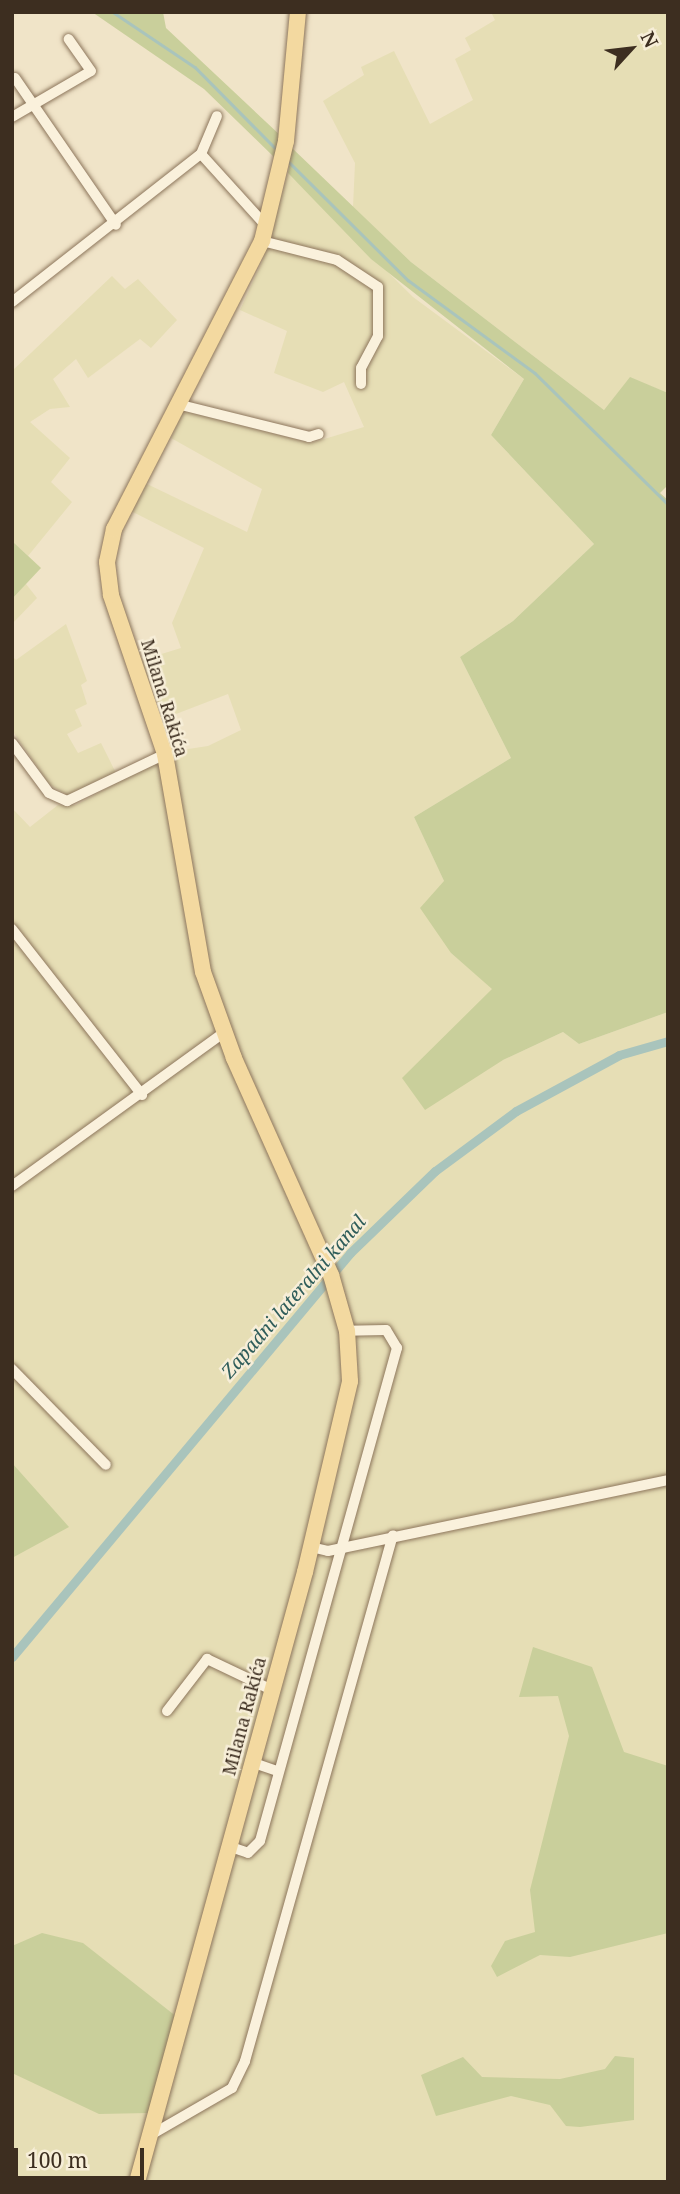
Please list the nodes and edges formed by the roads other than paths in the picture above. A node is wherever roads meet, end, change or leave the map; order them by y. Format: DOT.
graph roads {
  1 [pos="302,14"];
  2 [pos="69,39"];
  3 [pos="15,78"];
  4 [pos="34,106"];
  5 [pos="217,116"];
  6 [pos="12,117"];
  7 [pos="201,154"];
  8 [pos="116,225"];
  9 [pos="264,234"];
  10 [pos="12,302"];
  11 [pos="361,384"];
  12 [pos="181,405"];
  13 [pos="319,433"];
  14 [pos="12,743"];
  15 [pos="165,754"];
  16 [pos="12,929"];
  17 [pos="225,1032"];
  18 [pos="142,1094"];
  19 [pos="12,1186"];
  20 [pos="347,1331"];
  21 [pos="12,1369"];
  22 [pos="106,1465"];
  23 [pos="668,1479"];
  24 [pos="393,1535"];
  25 [pos="342,1546"];
  26 [pos="311,1547"];
  27 [pos="270,1689"];
  28 [pos="167,1711"];
  29 [pos="251,1762"];
  30 [pos="277,1771"];
  31 [pos="228,1846"];
  32 [pos="149,2137"];
  33 [pos="137,2182"];
  1 -- 9 [label="main road, Milana Rakića"];
  2 -- 4 [label="street"];
  3 -- 4 [label="street"];
  4 -- 6 [label="street"];
  4 -- 8 [label="street"];
  5 -- 7 [label="street"];
  7 -- 8 [label="street"];
  7 -- 9 [label="street"];
  8 -- 10 [label="street"];
  9 -- 11 [label="street"];
  9 -- 12 [label="main road, Milana Rakića"];
  12 -- 13 [label="street"];
  12 -- 15 [label="main road, Milana Rakića"];
  14 -- 15 [label="street"];
  15 -- 17 [label="main road, Milana Rakića"];
  16 -- 18 [label="street"];
  17 -- 18 [label="street"];
  17 -- 20 [label="main road, Milana Rakića"];
  18 -- 19 [label="street"];
  20 -- 25 [label="street"];
  20 -- 26 [label="main road, Milana Rakića"];
  21 -- 22 [label="street"];
  23 -- 24 [label="street"];
  24 -- 25 [label="street"];
  24 -- 32 [label="street"];
  25 -- 26 [label="street"];
  25 -- 30 [label="street"];
  26 -- 27 [label="main road, Milana Rakića"];
  27 -- 28 [label="street"];
  27 -- 29 [label="main road, Milana Rakića"];
  29 -- 30 [label="street"];
  29 -- 31 [label="main road, Milana Rakića"];
  30 -- 31 [label="street"];
  31 -- 32 [label="main road, Milana Rakića"];
  32 -- 33 [label="main road, Milana Rakića"];
}
